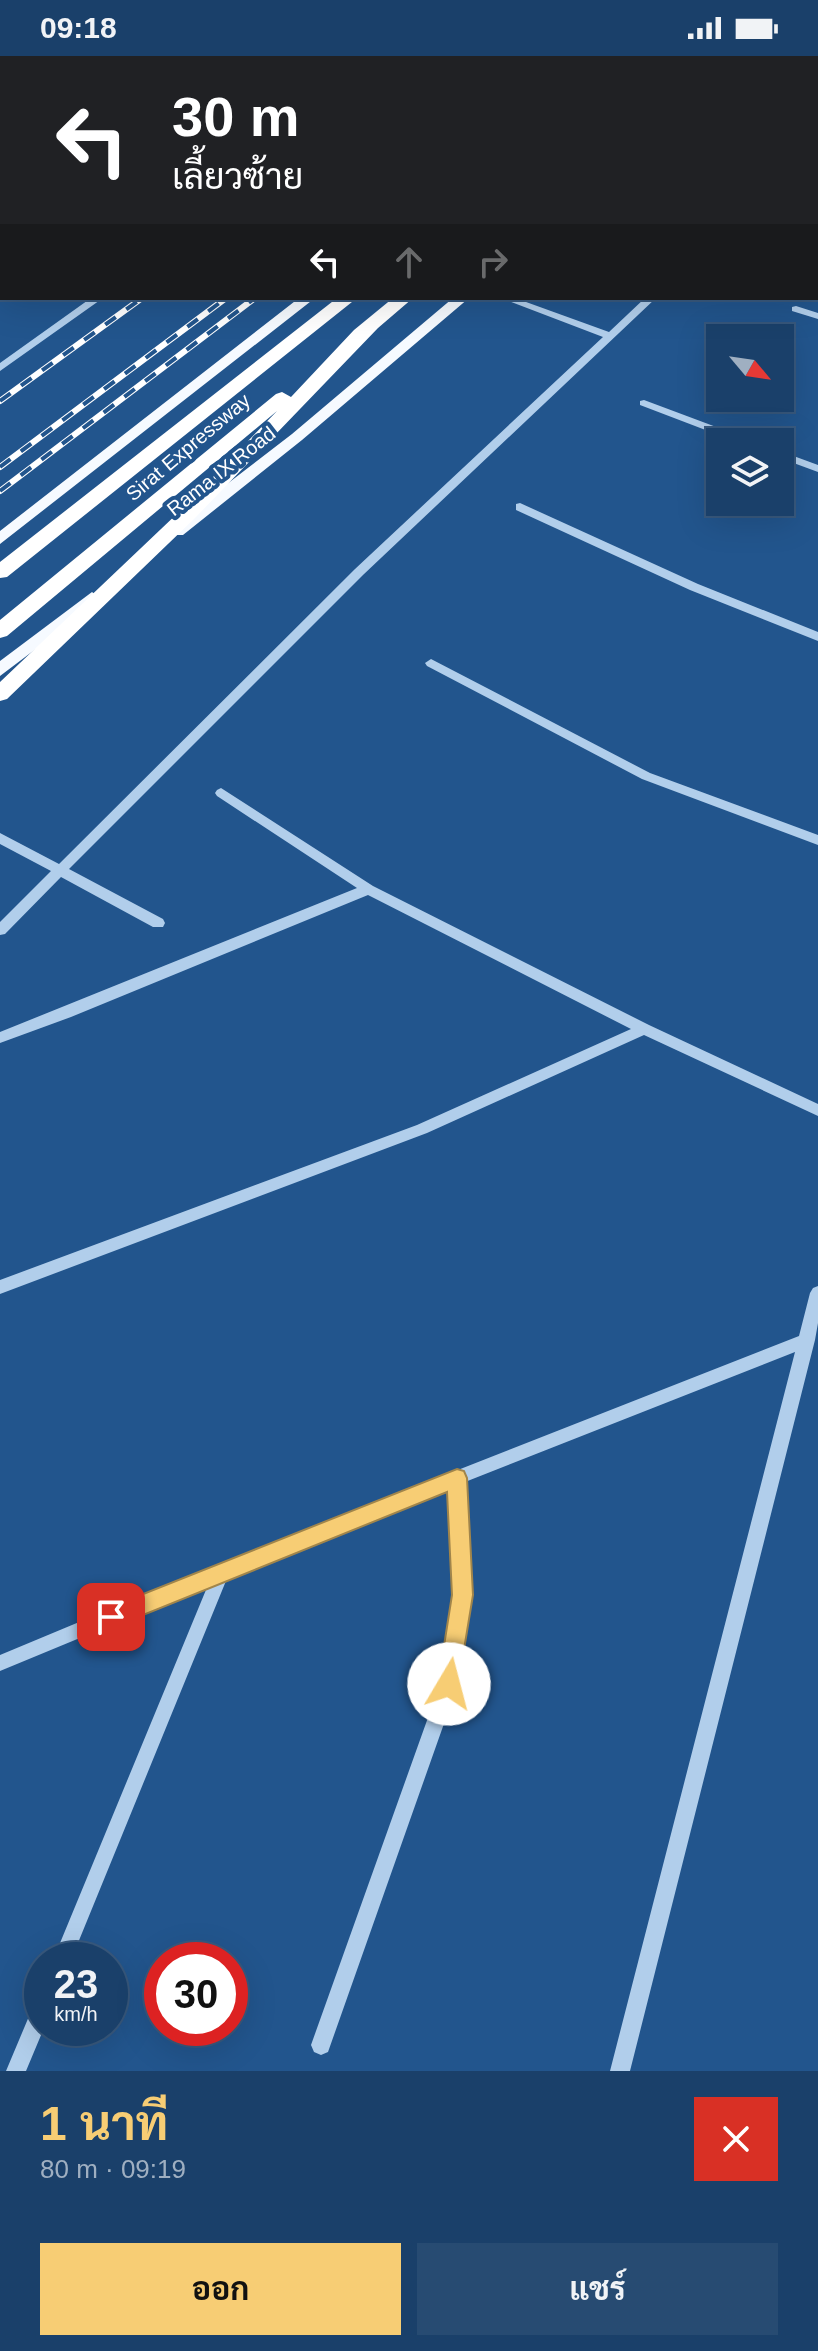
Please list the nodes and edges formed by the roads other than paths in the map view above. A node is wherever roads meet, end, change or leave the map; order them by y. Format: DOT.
graph roads {
  1 [pos="95,300"];
  2 [pos="305,300"];
  3 [pos="345,300"];
  4 [pos="402,300"];
  5 [pos="460,300"];
  6 [pos="511,300"];
  7 [pos="649,300"];
  8 [pos="796,309"];
  9 [pos="818,316"];
  10 [pos="373,323"];
  11 [pos="610,336"];
  12 [pos="0,368"];
  13 [pos="644,403"];
  14 [pos="710,428"];
  15 [pos="794,460"];
  16 [pos="818,469"];
  17 [pos="520,507"];
  18 [pos="0,539"];
  19 [pos="0,572"];
  20 [pos="0,631"];
  21 [pos="818,637"];
  22 [pos="431,663"];
  23 [pos="0,670"];
  24 [pos="0,694"];
  25 [pos="221,793"];
  26 [pos="0,838"];
  27 [pos="818,840"];
  28 [pos="58,870"];
  29 [pos="368,889"];
  30 [pos="158,923"];
  31 [pos="0,930"];
  32 [pos="644,1029"];
  33 [pos="0,1038"];
  34 [pos="818,1110"];
  35 [pos="0,1287"];
  36 [pos="818,1293"];
  37 [pos="807,1340"];
  38 [pos="457,1478"];
  39 [pos="222,1571"];
  40 [pos="0,1663"];
  41 [pos="69,1942"];
  42 [pos="321,2045"];
  43 [pos="26,2046"];
  44 [pos="16,2071"];
  45 [pos="620,2071"];
  1 -- 12 [label="street"];
  2 -- 18 [label="main road"];
  3 -- 19 [label="highway, Sirat Expressway"];
  4 -- 10 [label="highway, Sirat Expressway"];
  5 -- 23 [label="main road, Rama IX Road"];
  6 -- 11 [label="street"];
  7 -- 11 [label="street"];
  8 -- 9 [label="street"];
  10 -- 20 [label="highway, Sirat Expressway"];
  10 -- 24 [label="highway"];
  11 -- 28 [label="street"];
  13 -- 14 [label="street"];
  15 -- 16 [label="street"];
  17 -- 21 [label="street"];
  22 -- 27 [label="street"];
  25 -- 29 [label="street"];
  26 -- 28 [label="street"];
  28 -- 30 [label="street"];
  28 -- 31 [label="street"];
  29 -- 32 [label="street"];
  29 -- 33 [label="street"];
  32 -- 34 [label="street"];
  32 -- 35 [label="street"];
  36 -- 37 [label="street"];
  37 -- 38 [label="street"];
  37 -- 45 [label="street"];
  38 -- 39 [label="street"];
  38 -- 42 [label="street"];
  39 -- 40 [label="street"];
  39 -- 41 [label="street"];
  43 -- 44 [label="street"];
}
